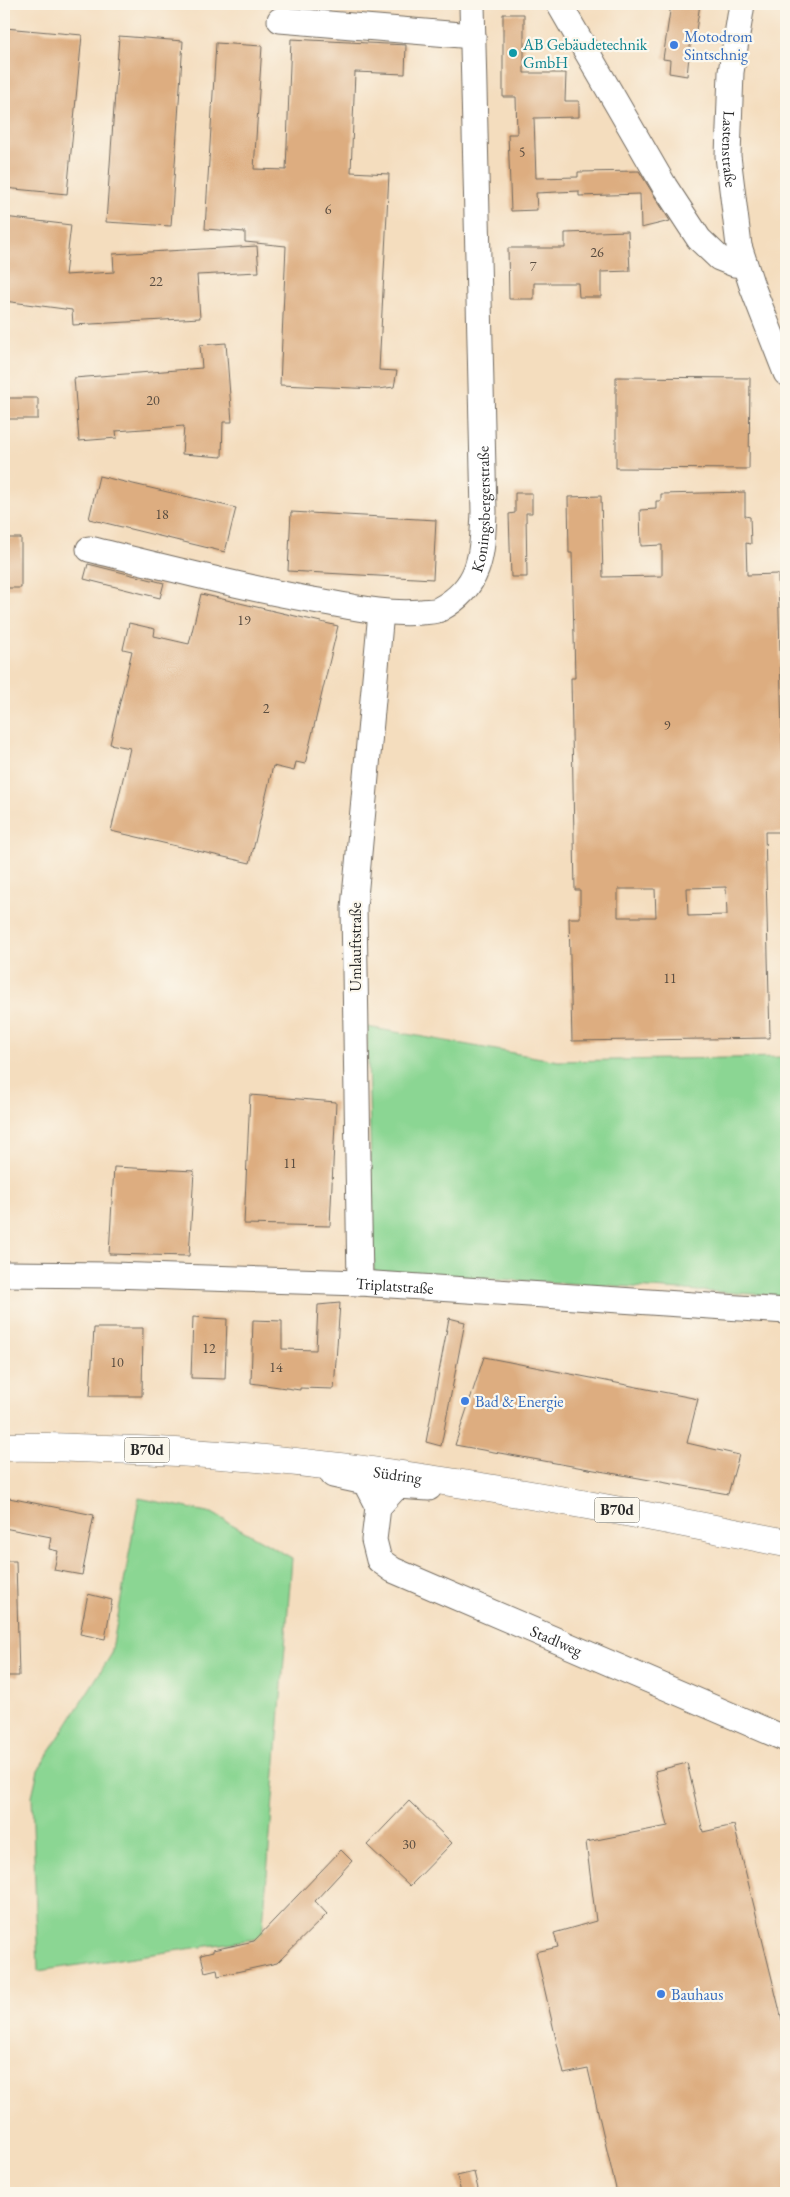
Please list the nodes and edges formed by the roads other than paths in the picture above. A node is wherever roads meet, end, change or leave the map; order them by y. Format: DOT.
graph roads {
  1 [pos="472,4"];
  2 [pos="559,4"];
  3 [pos="742,4"];
  4 [pos="280,20"];
  5 [pos="473,36"];
  6 [pos="745,265"];
  7 [pos="786,374"];
  8 [pos="89,549"];
  9 [pos="380,612"];
  10 [pos="4,1274"];
  11 [pos="360,1283"];
  12 [pos="786,1310"];
  13 [pos="4,1447"];
  14 [pos="290,1460"];
  15 [pos="446,1481"];
  16 [pos="378,1507"];
  17 [pos="786,1543"];
  18 [pos="786,1740"];
  1 -- 5 [label="street, Koningsbergerstraße"];
  2 -- 6 [label="street"];
  3 -- 6 [label="street, Lastenstraße"];
  4 -- 5 [label="street"];
  5 -- 9 [label="street, Koningsbergerstraße"];
  6 -- 7 [label="street, Lastenstraße"];
  8 -- 9 [label="street, Koningsbergerstraße"];
  9 -- 11 [label="street, Umlauftstraße"];
  10 -- 11 [label="street, Triplatstraße"];
  11 -- 12 [label="street, Triplatstraße"];
  13 -- 14 [label="main road, Südring / B70d"];
  14 -- 15 [label="main road, Südring / B70d"];
  14 -- 16 [label="street"];
  15 -- 16 [label="street"];
  15 -- 17 [label="main road, Südring / B70d"];
  16 -- 18 [label="street, Stadlweg"];
}
